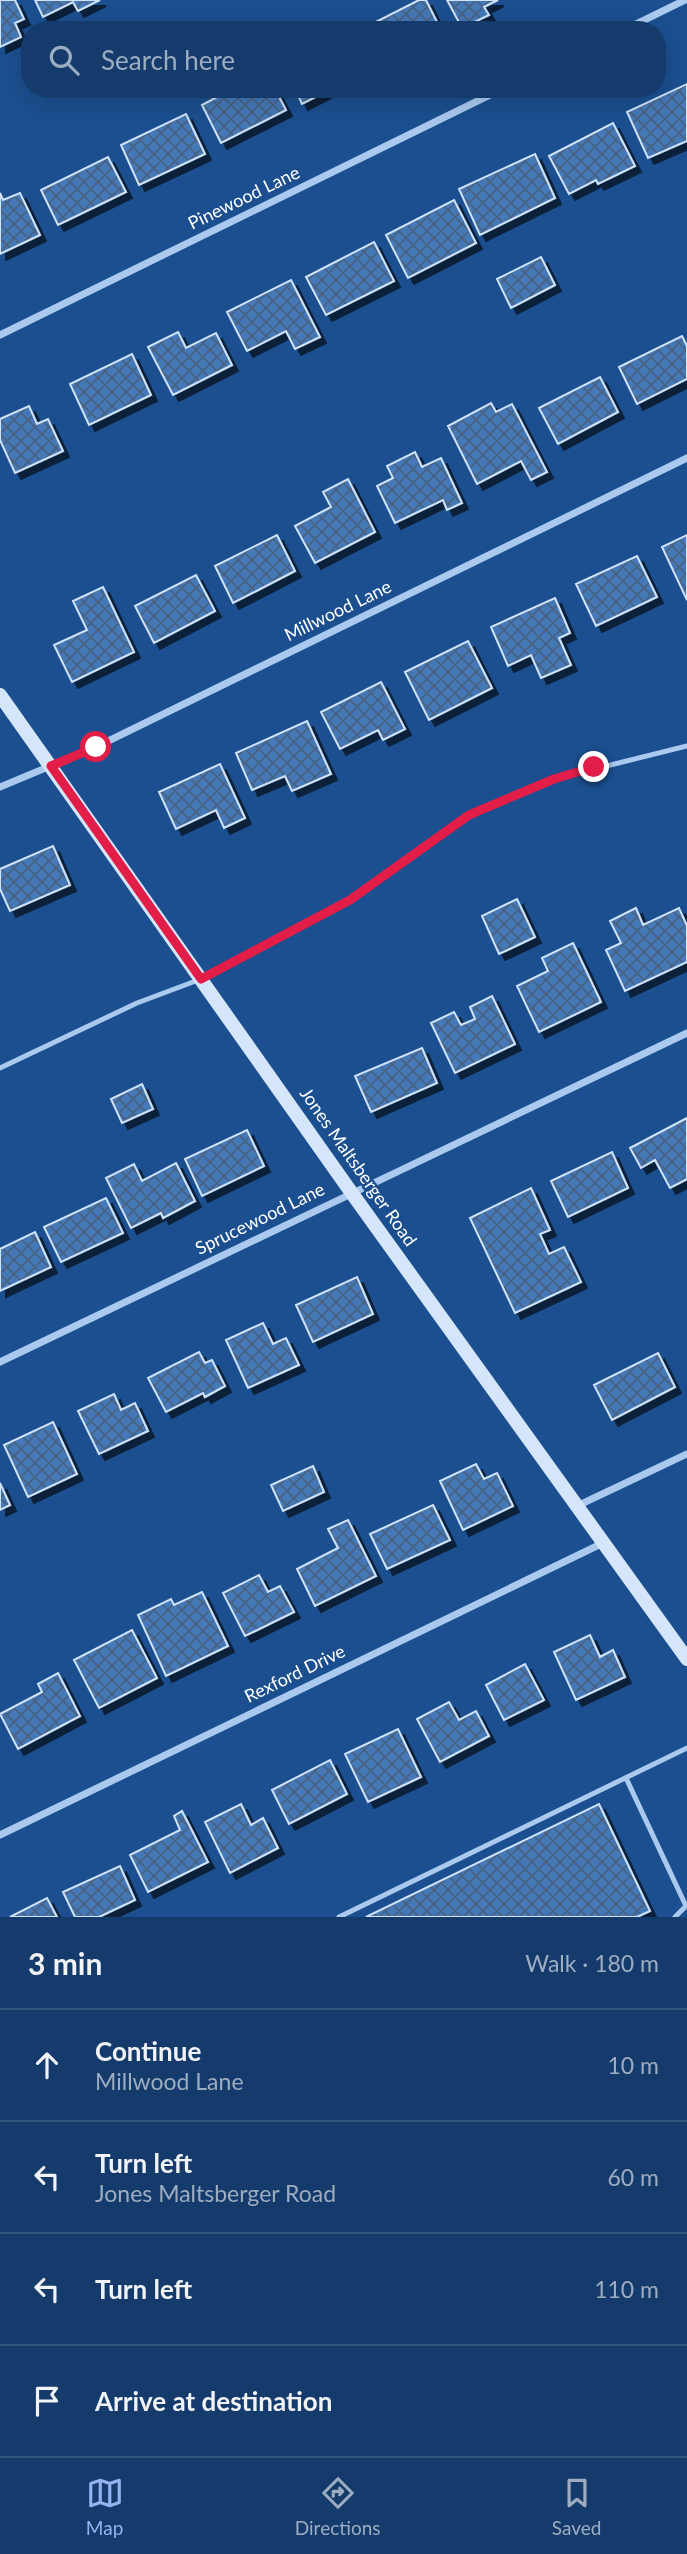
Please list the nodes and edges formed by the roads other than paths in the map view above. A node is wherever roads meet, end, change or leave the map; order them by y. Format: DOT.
graph roads {
  1 [pos="685,0"];
  2 [pos="642,21"];
  3 [pos="484,98"];
  4 [pos="0,335"];
  5 [pos="687,458"];
  6 [pos="0,695"];
  7 [pos="687,747"];
  8 [pos="51,766"];
  9 [pos="0,787"];
  10 [pos="201,979"];
  11 [pos="687,1033"];
  12 [pos="0,1068"];
  13 [pos="351,1192"];
  14 [pos="0,1362"];
  15 [pos="687,1454"];
  16 [pos="576,1507"];
  17 [pos="603,1543"];
  18 [pos="687,1659"];
  19 [pos="687,1748"];
  20 [pos="626,1778"];
  21 [pos="0,1835"];
  22 [pos="686,1908"];
  23 [pos="340,1917"];
  24 [pos="675,1917"];
  1 -- 2 [label="street"];
  3 -- 4 [label="street, Pinewood Lane"];
  5 -- 8 [label="street, Millwood Lane"];
  6 -- 8 [label="main road, Jones Maltsberger Road"];
  7 -- 10 [label="lane"];
  8 -- 9 [label="street, Millwood Lane"];
  8 -- 10 [label="main road, Jones Maltsberger Road"];
  10 -- 12 [label="lane"];
  10 -- 13 [label="main road, Jones Maltsberger Road"];
  11 -- 13 [label="street, Sprucewood Lane"];
  13 -- 14 [label="street, Sprucewood Lane"];
  13 -- 16 [label="main road, Jones Maltsberger Road"];
  15 -- 16 [label="street"];
  16 -- 17 [label="main road, Jones Maltsberger Road"];
  17 -- 18 [label="main road, Jones Maltsberger Road"];
  17 -- 21 [label="street, Rexford Drive"];
  19 -- 20 [label="lane"];
  20 -- 22 [label="lane"];
  20 -- 23 [label="lane"];
  22 -- 24 [label="lane"];
}
